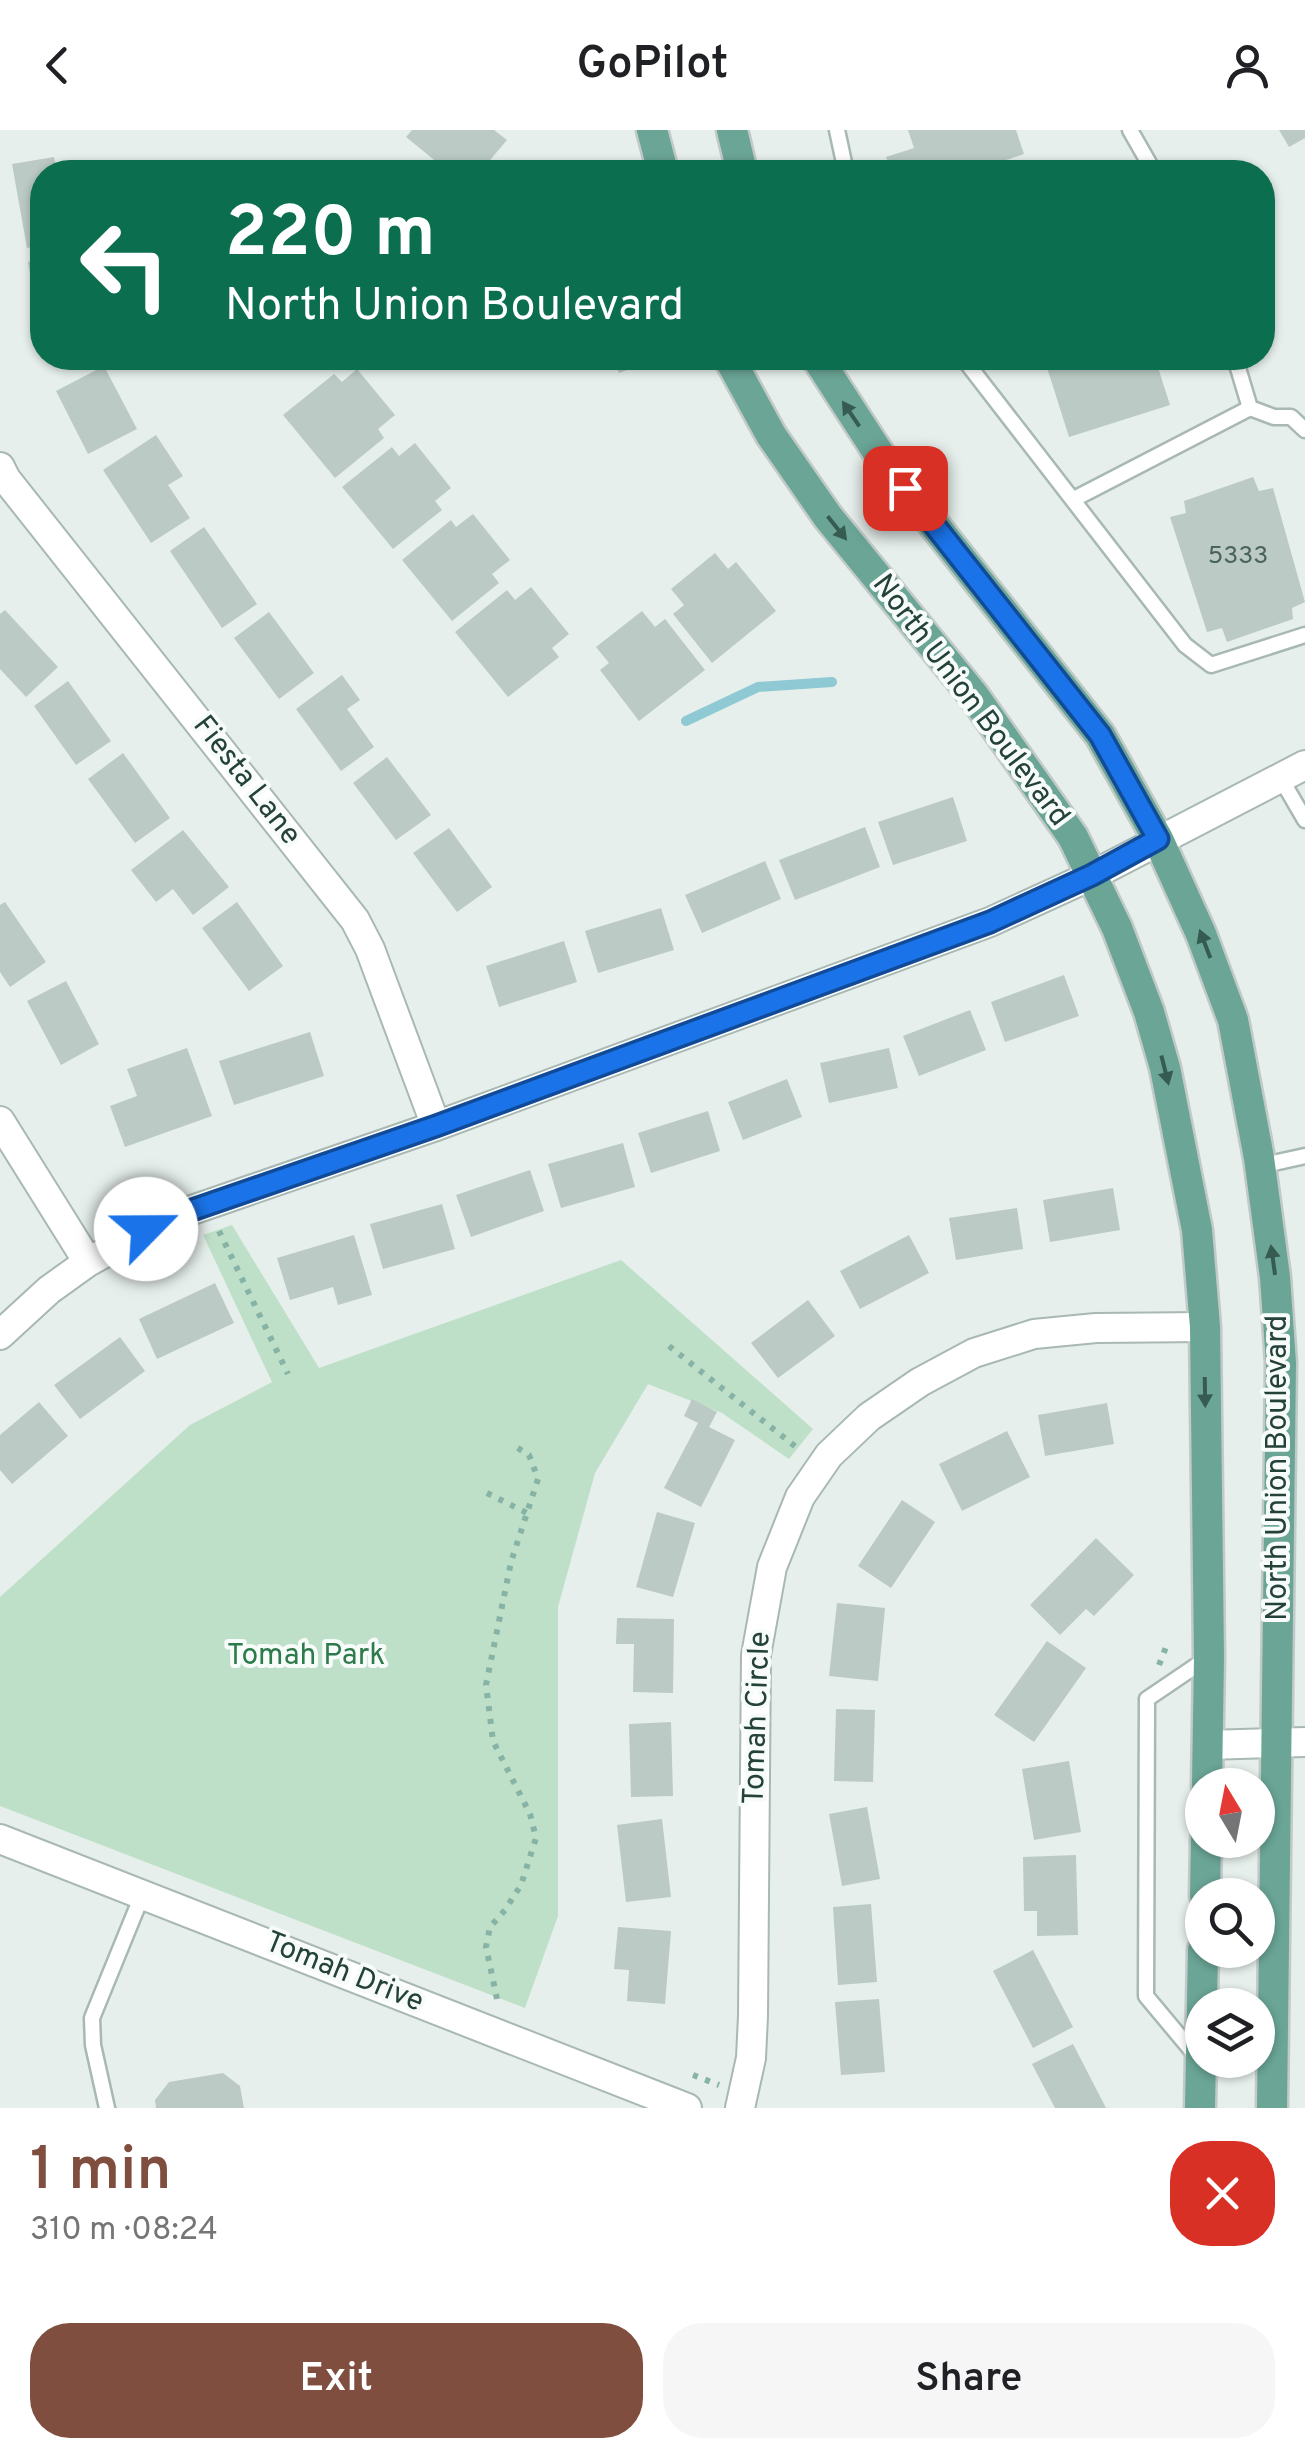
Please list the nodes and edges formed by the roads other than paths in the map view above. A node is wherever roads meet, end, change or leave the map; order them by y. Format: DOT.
graph roads {
  1 [pos="652,130"];
  2 [pos="732,130"];
  3 [pos="837,130"];
  4 [pos="1130,130"];
  5 [pos="660,160"];
  6 [pos="739,160"];
  7 [pos="843,160"];
  8 [pos="1147,160"];
  9 [pos="736,370"];
  10 [pos="825,370"];
  11 [pos="972,370"];
  12 [pos="1238,370"];
  13 [pos="1250,408"];
  14 [pos="1305,430"];
  15 [pos="0,467"];
  16 [pos="1074,500"];
  17 [pos="1305,635"];
  18 [pos="1293,771"];
  19 [pos="1305,820"];
  20 [pos="1158,839"];
  21 [pos="1092,875"];
  22 [pos="0,1121"];
  23 [pos="436,1126"];
  24 [pos="1305,1156"];
  25 [pos="1260,1166"];
  26 [pos="88,1262"];
  27 [pos="1205,1327"];
  28 [pos="0,1335"];
  29 [pos="1209,1657"];
  30 [pos="1291,1742"];
  31 [pos="1208,1746"];
  32 [pos="1207,1768"];
  33 [pos="0,1839"];
  34 [pos="142,1894"];
  35 [pos="1185,2043"];
  36 [pos="1201,2078"];
  37 [pos="107,2108"];
  38 [pos="687,2108"];
  39 [pos="740,2108"];
  40 [pos="1200,2108"];
  41 [pos="1272,2108"];
  1 -- 5 [label="main road"];
  2 -- 6 [label="main road"];
  3 -- 7 [label="lane"];
  4 -- 8 [label="lane"];
  9 -- 21 [label="main road, North Union Boulevard, one-way"];
  20 -- 10 [label="main road, North Union Boulevard, one-way"];
  11 -- 16 [label="lane"];
  12 -- 13 [label="lane"];
  13 -- 14 [label="lane"];
  13 -- 16 [label="lane"];
  15 -- 23 [label="street, Fiesta Lane"];
  16 -- 17 [label="lane"];
  18 -- 19 [label="lane"];
  18 -- 20 [label="street"];
  20 -- 21 [label="street"];
  25 -- 20 [label="main road, North Union Boulevard, one-way"];
  21 -- 23 [label="street"];
  21 -- 27 [label="main road, North Union Boulevard, one-way"];
  22 -- 26 [label="street"];
  23 -- 26 [label="street"];
  24 -- 25 [label="lane"];
  30 -- 25 [label="main road, North Union Boulevard, one-way"];
  26 -- 28 [label="street"];
  27 -- 29 [label="main road, North Union Boulevard, one-way"];
  27 -- 39 [label="street, Tomah Circle"];
  29 -- 31 [label="main road, North Union Boulevard"];
  29 -- 35 [label="lane"];
  30 -- 31 [label="street"];
  30 -- 41 [label="main road, North Union Boulevard"];
  31 -- 32 [label="main road, North Union Boulevard"];
  33 -- 34 [label="street, Tomah Drive"];
  34 -- 37 [label="lane"];
  34 -- 38 [label="street, Tomah Drive"];
  36 -- 40 [label="main road"];
}
